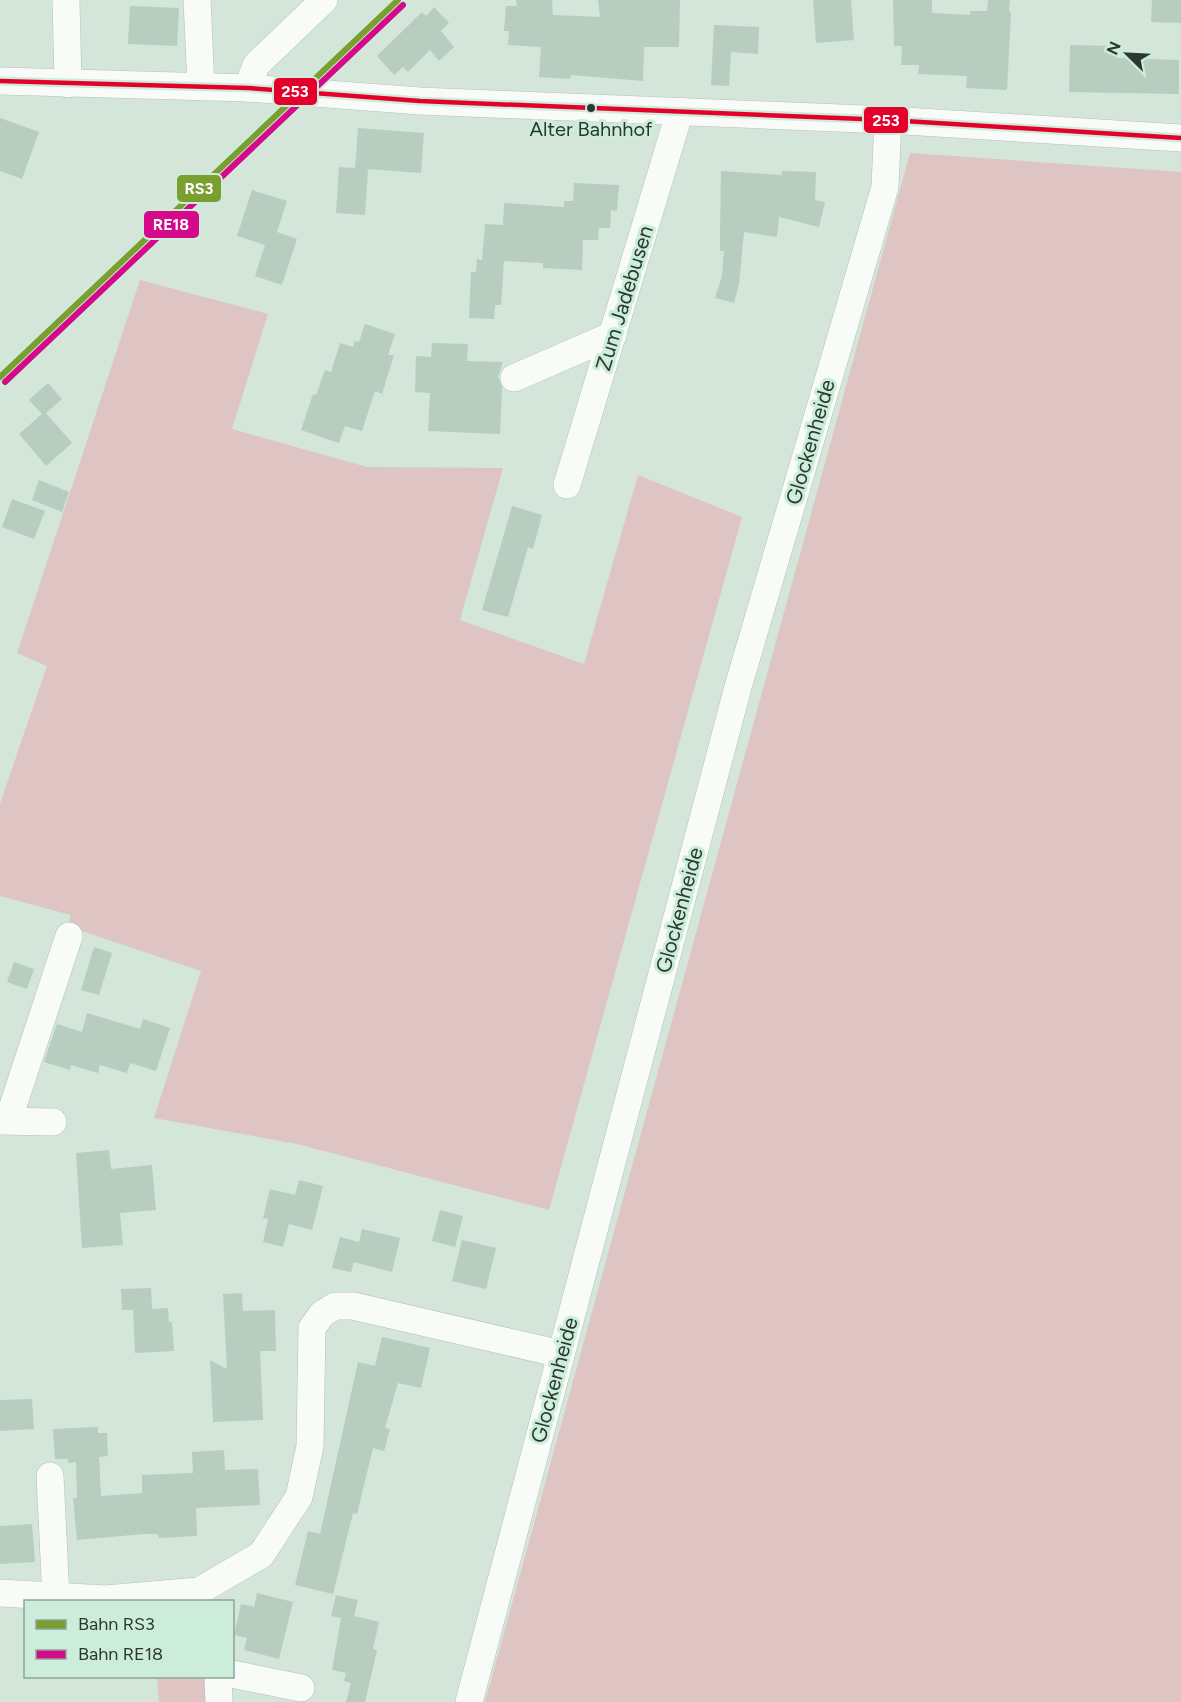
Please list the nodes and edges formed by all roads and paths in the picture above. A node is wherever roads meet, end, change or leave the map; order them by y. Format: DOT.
graph roads {
  1 [pos="66,0"];
  2 [pos="197,0"];
  3 [pos="324,0"];
  4 [pos="0,81"];
  5 [pos="68,84"];
  6 [pos="201,87"];
  7 [pos="248,88"];
  8 [pos="680,111"];
  9 [pos="888,120"];
  10 [pos="1181,138"];
  11 [pos="613,335"];
  12 [pos="514,378"];
  13 [pos="567,485"];
  14 [pos="69,936"];
  15 [pos="4,1121"];
  16 [pos="52,1122"];
  17 [pos="561,1354"];
  18 [pos="50,1476"];
  19 [pos="0,1593"];
  20 [pos="200,1596"];
  21 [pos="56,1598"];
  22 [pos="234,1674"];
  23 [pos="218,1678"];
  24 [pos="301,1688"];
  25 [pos="219,1702"];
  26 [pos="469,1702"];
  1 -- 5 [label="street"];
  2 -- 6 [label="street"];
  3 -- 7 [label="street"];
  4 -- 5 [label="street"];
  5 -- 6 [label="street"];
  6 -- 7 [label="street"];
  7 -- 8 [label="street"];
  8 -- 9 [label="street"];
  8 -- 11 [label="street, Zum Jadebusen"];
  9 -- 10 [label="street"];
  9 -- 17 [label="street, Glockenheide"];
  11 -- 12 [label="street"];
  11 -- 13 [label="street, Zum Jadebusen"];
  14 -- 15 [label="street"];
  15 -- 16 [label="street"];
  17 -- 20 [label="street"];
  17 -- 26 [label="street, Glockenheide"];
  18 -- 21 [label="street"];
  19 -- 21 [label="street"];
  20 -- 21 [label="street"];
  22 -- 24 [label="street"];
  23 -- 25 [label="street"];
}
